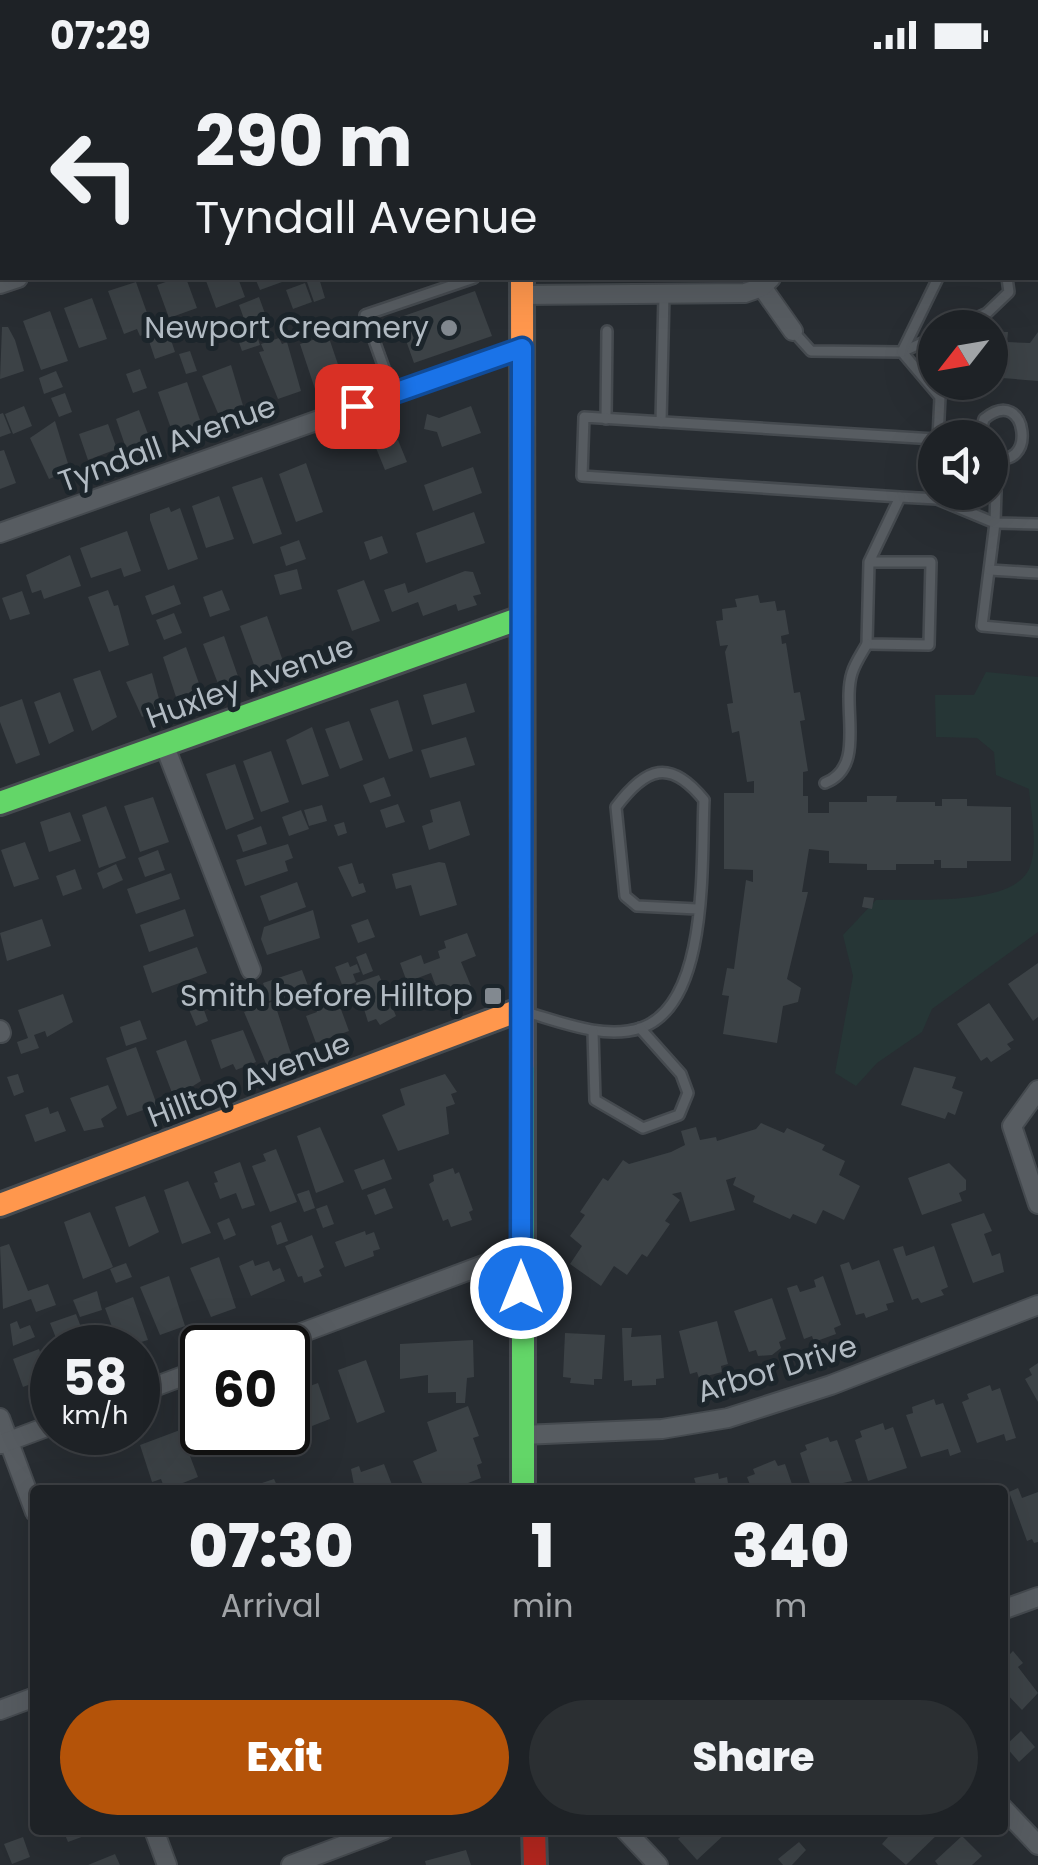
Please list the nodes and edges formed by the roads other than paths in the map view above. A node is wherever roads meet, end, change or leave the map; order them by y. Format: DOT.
graph roads {
  1 [pos="468,280"];
  2 [pos="937,280"];
  3 [pos="1008,280"];
  4 [pos="767,282"];
  5 [pos="522,286"];
  6 [pos="664,294"];
  7 [pos="989,310"];
  8 [pos="793,330"];
  9 [pos="607,331"];
  10 [pos="918,345"];
  11 [pos="522,348"];
  12 [pos="902,352"];
  13 [pos="393,393"];
  14 [pos="606,419"];
  15 [pos="938,420"];
  16 [pos="987,420"];
  17 [pos="661,422"];
  18 [pos="918,437"];
  19 [pos="1008,457"];
  20 [pos="900,497"];
  21 [pos="918,497"];
  22 [pos="967,510"];
  23 [pos="994,510"];
  24 [pos="994,523"];
  25 [pos="1038,524"];
  26 [pos="0,532"];
  27 [pos="869,562"];
  28 [pos="990,570"];
  29 [pos="1038,573"];
  30 [pos="521,618"];
  31 [pos="1038,632"];
  32 [pos="866,644"];
  33 [pos="164,744"];
  34 [pos="825,782"];
  35 [pos="0,803"];
  36 [pos="697,909"];
  37 [pos="251,970"];
  38 [pos="519,1010"];
  39 [pos="640,1028"];
  40 [pos="592,1031"];
  41 [pos="1038,1090"];
  42 [pos="1038,1204"];
  43 [pos="0,1205"];
  44 [pos="520,1250"];
  45 [pos="1038,1305"];
  46 [pos="310,1329"];
  47 [pos="0,1418"];
  48 [pos="30,1433"];
  49 [pos="522,1435"];
  50 [pos="4,1443"];
  51 [pos="523,1485"];
  52 [pos="30,1501"];
  53 [pos="1038,1598"];
  54 [pos="1008,1608"];
  55 [pos="30,1698"];
  56 [pos="0,1710"];
  57 [pos="1008,1813"];
  58 [pos="156,1835"];
  59 [pos="371,1835"];
  60 [pos="534,1835"];
  61 [pos="631,1835"];
  62 [pos="1038,1846"];
  63 [pos="167,1865"];
  64 [pos="290,1865"];
  65 [pos="536,1865"];
  66 [pos="658,1865"];
  1 -- 13 [label="lane"];
  2 -- 12 [label="lane"];
  3 -- 7 [label="lane"];
  4 -- 6 [label="street"];
  4 -- 8 [label="street"];
  5 -- 6 [label="street"];
  5 -- 11 [label="main road"];
  6 -- 17 [label="lane"];
  8 -- 12 [label="lane"];
  9 -- 14 [label="lane"];
  10 -- 12 [label="lane"];
  11 -- 13 [label="street, Tyndall Avenue"];
  11 -- 30 [label="main road"];
  12 -- 15 [label="lane"];
  13 -- 26 [label="street, Tyndall Avenue"];
  14 -- 17 [label="lane"];
  14 -- 20 [label="lane"];
  16 -- 19 [label="lane"];
  17 -- 18 [label="lane"];
  20 -- 21 [label="lane"];
  20 -- 27 [label="lane"];
  22 -- 24 [label="lane"];
  23 -- 24 [label="lane"];
  24 -- 25 [label="lane"];
  24 -- 28 [label="lane"];
  27 -- 32 [label="lane"];
  27 -- 32 [label="lane"];
  28 -- 29 [label="lane"];
  28 -- 31 [label="lane"];
  30 -- 33 [label="main road, Huxley Avenue"];
  30 -- 38 [label="main road"];
  32 -- 34 [label="lane"];
  33 -- 35 [label="main road, Huxley Avenue"];
  33 -- 37 [label="street"];
  36 -- 36 [label="lane"];
  36 -- 39 [label="lane"];
  38 -- 40 [label="lane"];
  38 -- 43 [label="main road, Hilltop Avenue"];
  38 -- 44 [label="main road"];
  39 -- 40 [label="lane"];
  39 -- 40 [label="lane"];
  41 -- 42 [label="street"];
  44 -- 46 [label="street"];
  44 -- 49 [label="main road"];
  45 -- 49 [label="street, Arbor Drive"];
  47 -- 50 [label="street"];
  48 -- 50 [label="street"];
  49 -- 51 [label="main road"];
  50 -- 52 [label="street"];
  53 -- 54 [label="street"];
  55 -- 56 [label="street"];
  57 -- 62 [label="street"];
  58 -- 63 [label="street"];
  59 -- 64 [label="street"];
  60 -- 65 [label="main road"];
  61 -- 66 [label="street"];
}
